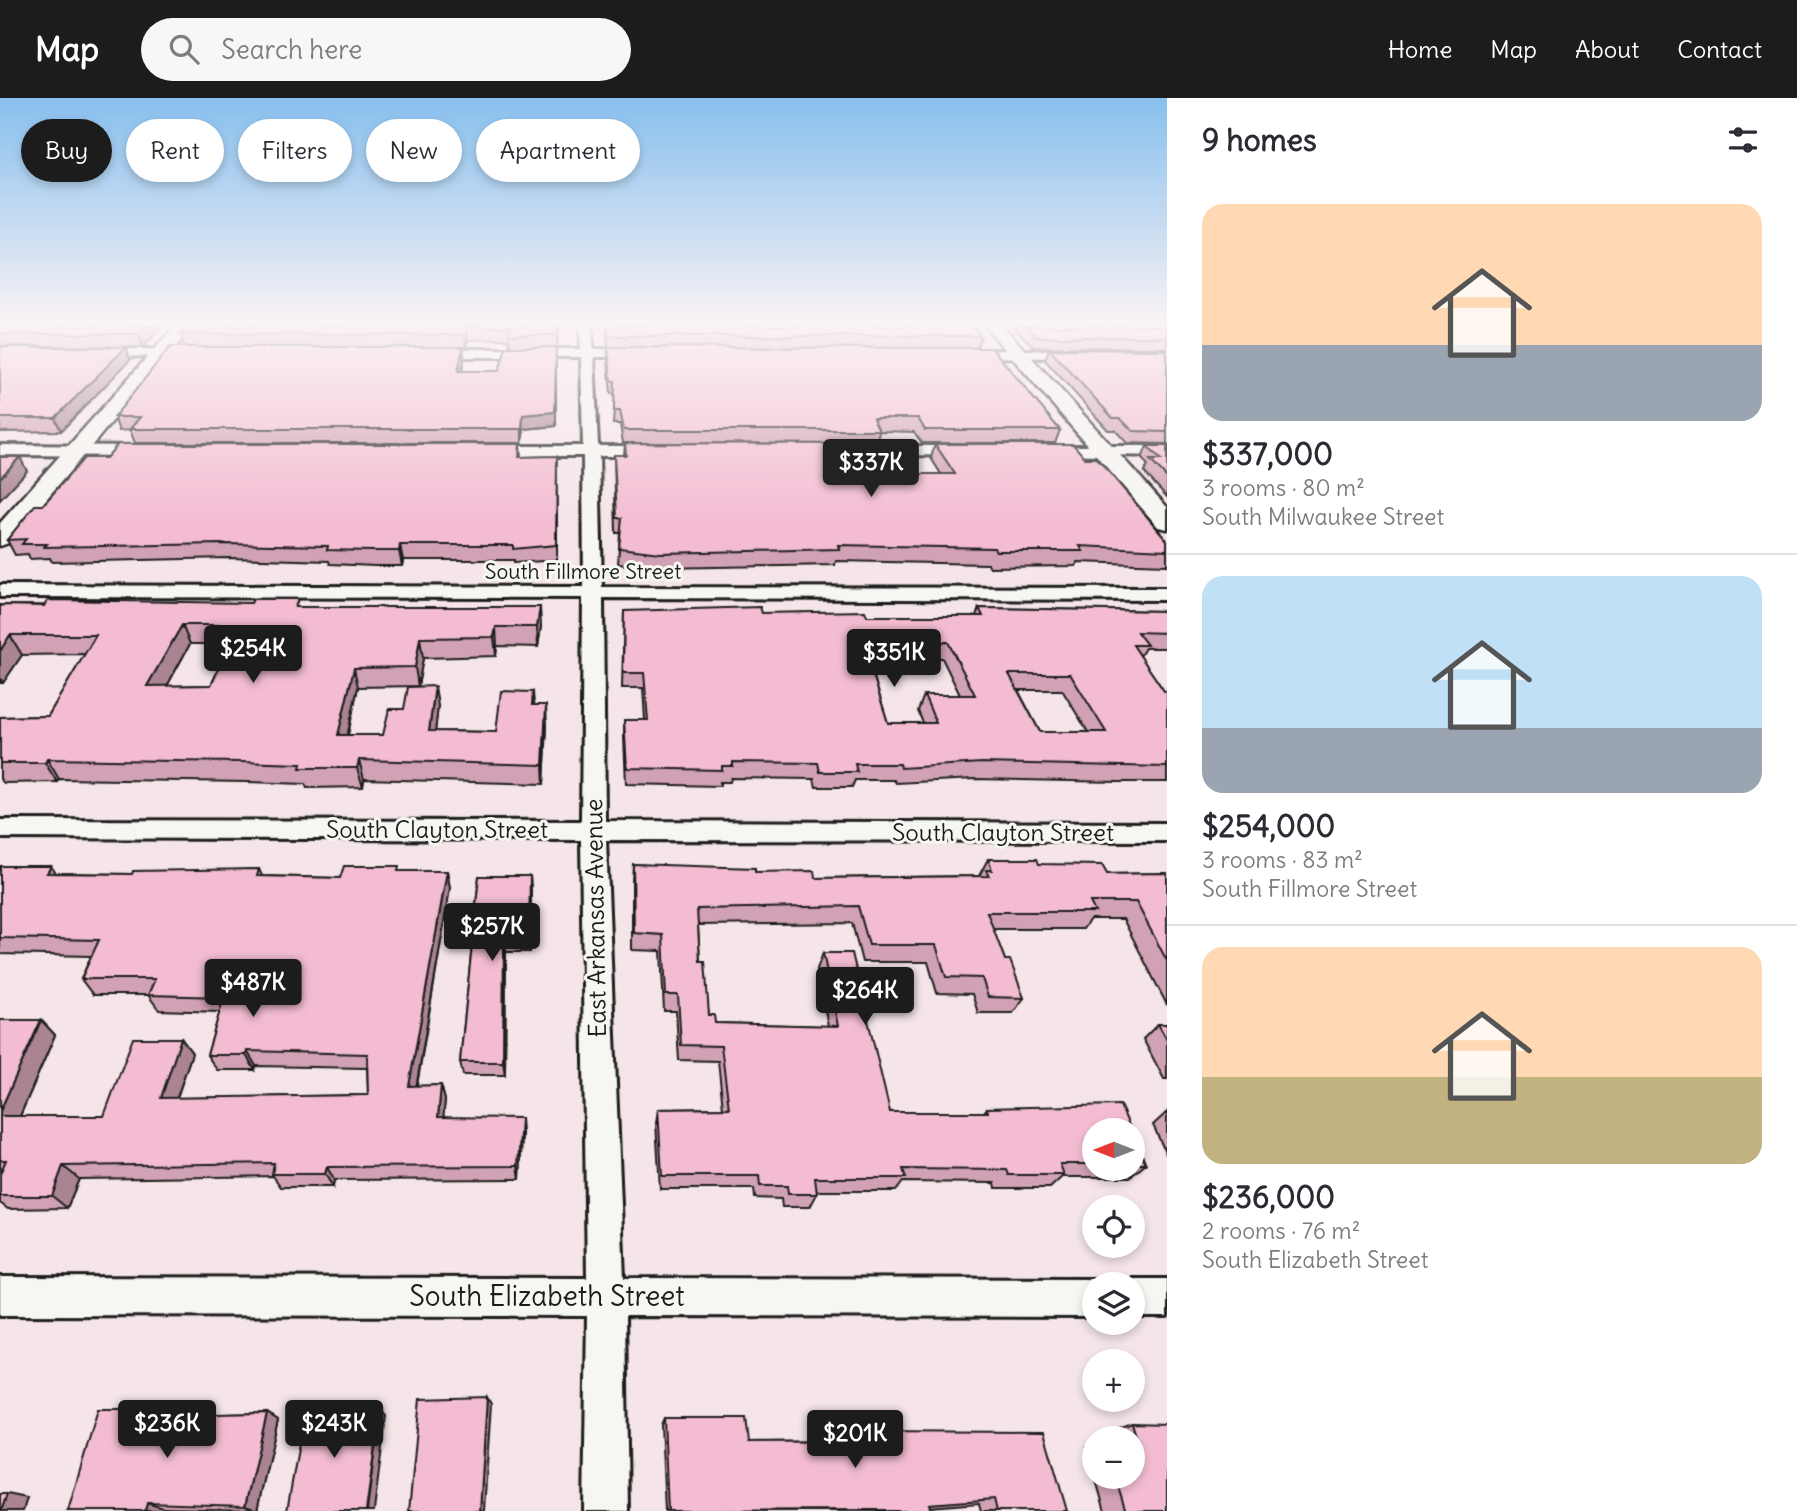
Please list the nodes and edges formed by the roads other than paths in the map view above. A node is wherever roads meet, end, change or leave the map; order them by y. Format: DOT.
graph roads {
  1 [pos="128,391"];
  2 [pos="587,391"];
  3 [pos="1050,391"];
  4 [pos="0,450"];
  5 [pos="477,450"];
  6 [pos="588,450"];
  7 [pos="75,451"];
  8 [pos="159,451"];
  9 [pos="672,451"];
  10 [pos="839,451"];
  11 [pos="978,451"];
  12 [pos="1034,451"];
  13 [pos="1103,451"];
  14 [pos="1167,451"];
  15 [pos="1167,522"];
  16 [pos="0,538"];
  17 [pos="0,591"];
  18 [pos="593,594"];
  19 [pos="1167,594"];
  20 [pos="0,829"];
  21 [pos="593,829"];
  22 [pos="1167,832"];
  23 [pos="0,1296"];
  24 [pos="606,1296"];
  25 [pos="1082,1298"];
  26 [pos="1145,1298"];
  27 [pos="1167,1298"];
  28 [pos="606,1511"];
  1 -- 7 [label="street"];
  2 -- 6 [label="street, East Arkansas Avenue"];
  3 -- 13 [label="street"];
  4 -- 7 [label="street"];
  5 -- 6 [label="street"];
  6 -- 9 [label="street"];
  6 -- 18 [label="street, East Arkansas Avenue"];
  7 -- 8 [label="street"];
  7 -- 16 [label="street"];
  10 -- 11 [label="street"];
  12 -- 13 [label="street"];
  13 -- 14 [label="street"];
  13 -- 15 [label="street"];
  17 -- 18 [label="street, South Fillmore Street"];
  18 -- 19 [label="street, South Fillmore Street"];
  18 -- 21 [label="street, East Arkansas Avenue"];
  20 -- 21 [label="street, South Clayton Street"];
  21 -- 22 [label="street, South Clayton Street"];
  21 -- 24 [label="street, East Arkansas Avenue"];
  23 -- 24 [label="street, South Elizabeth Street"];
  24 -- 25 [label="street, South Elizabeth Street"];
  24 -- 28 [label="street, East Arkansas Avenue"];
  26 -- 27 [label="street"];
}
